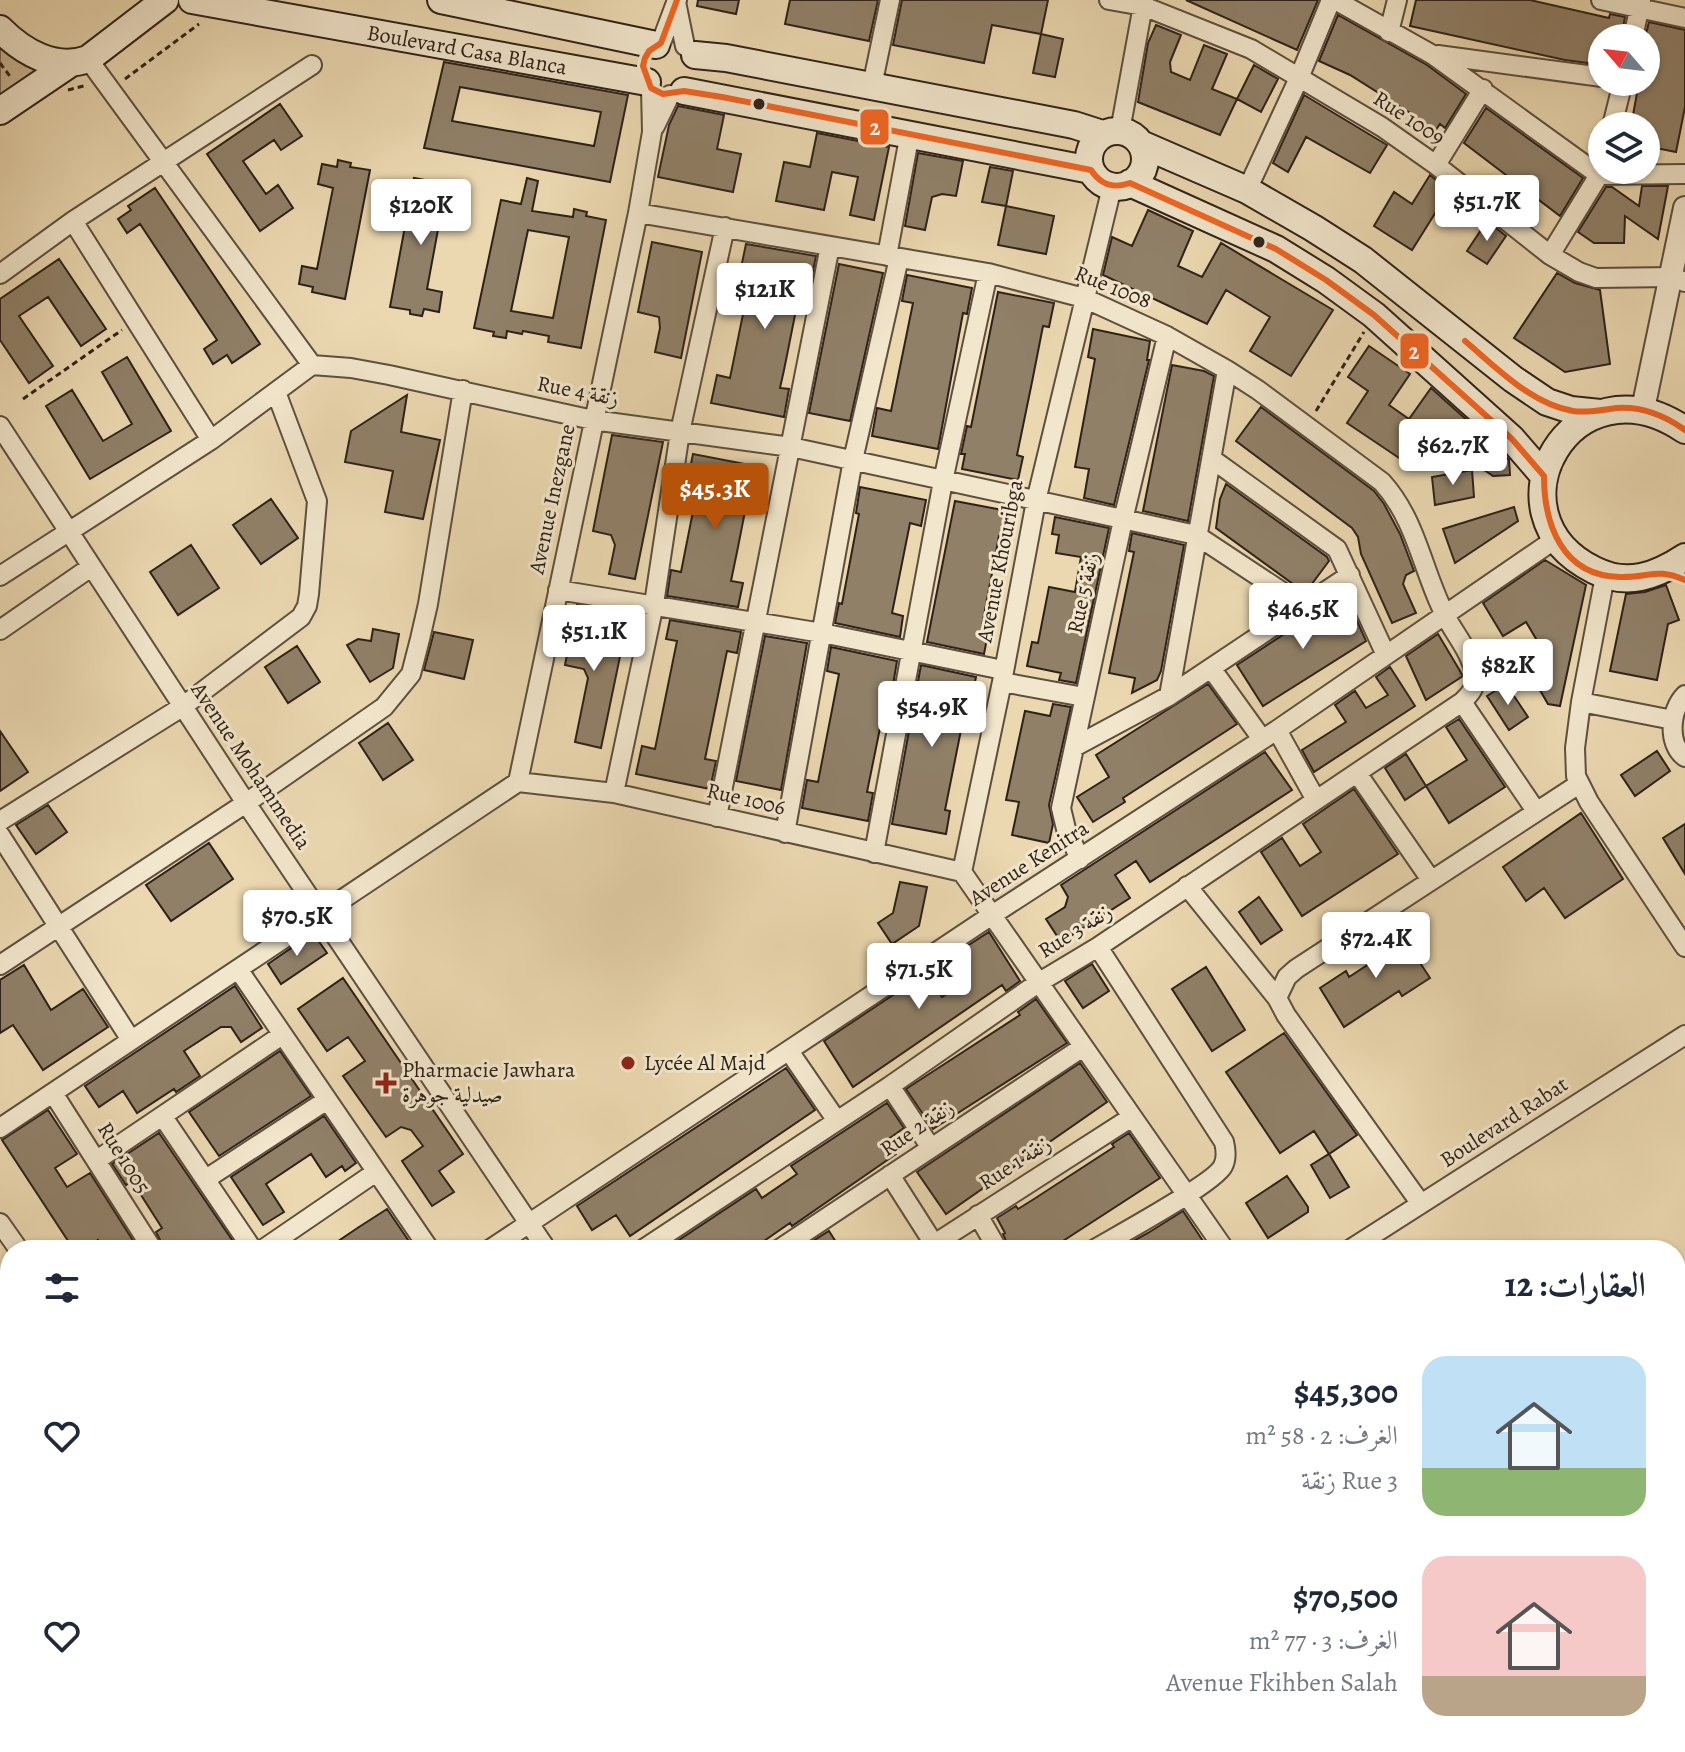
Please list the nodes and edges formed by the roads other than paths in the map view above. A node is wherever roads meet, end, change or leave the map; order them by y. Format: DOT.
graph roads {
  1 [pos="165,0"];
  2 [pos="192,0"];
  3 [pos="441,0"];
  4 [pos="890,0"];
  5 [pos="1109,0"];
  6 [pos="1333,0"];
  7 [pos="1397,0"];
  8 [pos="1601,0"];
  9 [pos="676,1"];
  10 [pos="1143,3"];
  11 [pos="1640,4"];
  12 [pos="1685,18"];
  13 [pos="1636,24"];
  14 [pos="0,29"];
  15 [pos="1389,32"];
  16 [pos="674,47"];
  17 [pos="1433,55"];
  18 [pos="80,61"];
  19 [pos="312,65"];
  20 [pos="1588,75"];
  21 [pos="1299,78"];
  22 [pos="872,86"];
  23 [pos="663,89"];
  24 [pos="1483,89"];
  25 [pos="0,111"];
  26 [pos="910,133"];
  27 [pos="1121,136"];
  28 [pos="165,162"];
  29 [pos="1588,162"];
  30 [pos="1436,165"];
  31 [pos="1091,170"];
  32 [pos="1660,173"];
  33 [pos="1685,174"];
  34 [pos="1592,184"];
  35 [pos="1121,185"];
  36 [pos="1247,190"];
  37 [pos="1685,208"];
  38 [pos="638,213"];
  39 [pos="73,221"];
  40 [pos="725,227"];
  41 [pos="830,246"];
  42 [pos="1550,255"];
  43 [pos="893,257"];
  44 [pos="988,273"];
  45 [pos="0,274"];
  46 [pos="1678,279"];
  47 [pos="1084,298"];
  48 [pos="1167,336"];
  49 [pos="312,365"];
  50 [pos="1227,370"];
  51 [pos="463,390"];
  52 [pos="276,392"];
  53 [pos="1643,409"];
  54 [pos="1600,413"];
  55 [pos="593,420"];
  56 [pos="0,426"];
  57 [pos="1685,430"];
  58 [pos="680,432"];
  59 [pos="211,440"];
  60 [pos="791,447"];
  61 [pos="1212,459"];
  62 [pos="853,460"];
  63 [pos="1544,476"];
  64 [pos="943,481"];
  65 [pos="1036,501"];
  66 [pos="1123,520"];
  67 [pos="69,532"];
  68 [pos="1196,535"];
  69 [pos="1554,540"];
  70 [pos="91,567"];
  71 [pos="1678,569"];
  72 [pos="1350,575"];
  73 [pos="0,576"];
  74 [pos="1605,576"];
  75 [pos="558,590"];
  76 [pos="654,604"];
  77 [pos="1305,607"];
  78 [pos="1444,614"];
  79 [pos="757,622"];
  80 [pos="0,630"];
  81 [pos="822,633"];
  82 [pos="912,651"];
  83 [pos="1385,653"];
  84 [pos="1211,668"];
  85 [pos="1002,676"];
  86 [pos="1685,695"];
  87 [pos="1169,696"];
  88 [pos="1084,697"];
  89 [pos="1581,702"];
  90 [pos="1458,705"];
  91 [pos="182,707"];
  92 [pos="1673,720"];
  93 [pos="1269,735"];
  94 [pos="1076,746"];
  95 [pos="1685,757"];
  96 [pos="1357,773"];
  97 [pos="518,782"];
  98 [pos="1579,784"];
  99 [pos="614,793"];
  100 [pos="1316,800"];
  101 [pos="246,803"];
  102 [pos="1536,811"];
  103 [pos="717,817"];
  104 [pos="0,821"];
  105 [pos="785,833"];
  106 [pos="0,835"];
  107 [pos="874,853"];
  108 [pos="1080,859"];
  109 [pos="962,872"];
  110 [pos="1431,880"];
  111 [pos="1187,886"];
  112 [pos="320,913"];
  113 [pos="992,915"];
  114 [pos="57,928"];
  115 [pos="1098,947"];
  116 [pos="1685,947"];
  117 [pos="0,965"];
  118 [pos="238,969"];
  119 [pos="1038,983"];
  120 [pos="1277,998"];
  121 [pos="282,1035"];
  122 [pos="1685,1035"];
  123 [pos="131,1040"];
  124 [pos="1083,1047"];
  125 [pos="789,1051"];
  126 [pos="890,1086"];
  127 [pos="53,1093"];
  128 [pos="327,1100"];
  129 [pos="163,1117"];
  130 [pos="1132,1117"];
  131 [pos="837,1121"];
  132 [pos="0,1128"];
  133 [pos="931,1148"];
  134 [pos="97,1160"];
  135 [pos="376,1172"];
  136 [pos="890,1175"];
  137 [pos="206,1179"];
  138 [pos="1188,1194"];
  139 [pos="1421,1204"];
  140 [pos="978,1215"];
  141 [pos="0,1223"];
  142 [pos="529,1224"];
  143 [pos="12,1240"];
  144 [pos="147,1240"];
  145 [pos="246,1240"];
  146 [pos="277,1240"];
  147 [pos="423,1240"];
  148 [pos="504,1240"];
  149 [pos="540,1240"];
  150 [pos="657,1240"];
  151 [pos="793,1240"];
  152 [pos="926,1240"];
  153 [pos="940,1240"];
  154 [pos="992,1240"];
  155 [pos="1110,1240"];
  156 [pos="1218,1240"];
  157 [pos="1365,1240"];
  1 -- 18 [label="main road"];
  2 -- 23 [label="main road, Boulevard Casa Blanca"];
  3 -- 16 [label="main road, Boulevard Casa Blanca"];
  4 -- 22 [label="street"];
  5 -- 10 [label="street, Rue 1009"];
  6 -- 15 [label="street"];
  6 -- 21 [label="street"];
  7 -- 15 [label="street"];
  8 -- 11 [label="street"];
  9 -- 16 [label="street"];
  10 -- 21 [label="street, Rue 1009"];
  10 -- 27 [label="street"];
  11 -- 12 [label="street"];
  11 -- 13 [label="street"];
  14 -- 18 [label="main road"];
  15 -- 17 [label="street"];
  16 -- 22 [label="main road, Boulevard Casa Blanca"];
  16 -- 23 [label="main road"];
  16 -- 23 [label="main road"];
  17 -- 20 [label="street"];
  17 -- 24 [label="street"];
  18 -- 25 [label="main road"];
  18 -- 28 [label="street"];
  19 -- 28 [label="street"];
  21 -- 30 [label="street, Rue 1009"];
  21 -- 36 [label="street"];
  22 -- 27 [label="main road, Boulevard Casa Blanca"];
  23 -- 26 [label="main road, Boulevard Casa Blanca"];
  23 -- 38 [label="street, Avenue Inezgane"];
  24 -- 29 [label="street"];
  24 -- 30 [label="street"];
  26 -- 31 [label="main road, Boulevard Casa Blanca"];
  26 -- 43 [label="street"];
  27 -- 31 [label="main road"];
  27 -- 35 [label="main road"];
  27 -- 36 [label="main road, Boulevard Casa Blanca"];
  28 -- 39 [label="street"];
  28 -- 49 [label="street"];
  30 -- 42 [label="street, Rue 1009"];
  31 -- 35 [label="main road"];
  32 -- 33 [label="street"];
  34 -- 42 [label="street"];
  35 -- 47 [label="street, Avenue Khouribga"];
  35 -- 63 [label="main road"];
  36 -- 54 [label="main road, Boulevard Casa Blanca"];
  37 -- 46 [label="street"];
  38 -- 40 [label="street, Rue 1008"];
  38 -- 55 [label="street, Avenue Inezgane"];
  39 -- 45 [label="street"];
  39 -- 59 [label="street"];
  40 -- 41 [label="street, Rue 1008"];
  40 -- 58 [label="street"];
  41 -- 43 [label="street, Rue 1008"];
  41 -- 60 [label="street"];
  42 -- 46 [label="street, Rue 1009"];
  43 -- 44 [label="street, Rue 1008"];
  43 -- 62 [label="street"];
  44 -- 47 [label="street, Rue 1008"];
  44 -- 64 [label="street"];
  46 -- 53 [label="street"];
  47 -- 48 [label="street, Rue 1008"];
  47 -- 65 [label="street, Avenue Khouribga"];
  48 -- 50 [label="street, Rue 1008"];
  48 -- 66 [label="street, Rue 5 زنقة"];
  49 -- 51 [label="street, Rue 4 زنقة"];
  49 -- 52 [label="street"];
  50 -- 61 [label="street"];
  50 -- 78 [label="street, Rue 1008"];
  51 -- 55 [label="street, Rue 4 زنقة"];
  51 -- 101 [label="street"];
  52 -- 59 [label="street"];
  52 -- 91 [label="street"];
  53 -- 54 [label="main road"];
  53 -- 57 [label="main road"];
  54 -- 63 [label="main road"];
  55 -- 58 [label="street, Rue 4 زنقة"];
  55 -- 75 [label="street, Avenue Inezgane"];
  56 -- 67 [label="street, Avenue Mohammedia"];
  58 -- 60 [label="street, Rue 4 زنقة"];
  58 -- 76 [label="street"];
  59 -- 67 [label="street"];
  60 -- 62 [label="street, Rue 4 زنقة"];
  60 -- 79 [label="street"];
  61 -- 68 [label="street"];
  61 -- 72 [label="street"];
  62 -- 64 [label="street, Rue 4 زنقة"];
  62 -- 81 [label="street"];
  63 -- 69 [label="main road"];
  64 -- 65 [label="street, Rue 4 زنقة"];
  64 -- 82 [label="street"];
  65 -- 66 [label="street, Rue 4 زنقة"];
  65 -- 85 [label="street, Avenue Khouribga"];
  66 -- 68 [label="street, Rue 4 زنقة"];
  66 -- 88 [label="street, Rue 5 زنقة"];
  67 -- 70 [label="street, Avenue Mohammedia"];
  67 -- 73 [label="street"];
  68 -- 77 [label="street"];
  68 -- 87 [label="street"];
  69 -- 74 [label="main road"];
  69 -- 78 [label="street, Avenue Kenitra"];
  70 -- 80 [label="street"];
  70 -- 91 [label="street, Avenue Mohammedia"];
  71 -- 74 [label="main road"];
  72 -- 77 [label="street"];
  72 -- 83 [label="street"];
  74 -- 89 [label="street"];
  75 -- 76 [label="street"];
  75 -- 97 [label="street, Avenue Inezgane"];
  76 -- 79 [label="street"];
  76 -- 99 [label="street"];
  77 -- 84 [label="street"];
  78 -- 83 [label="street, Avenue Kenitra"];
  78 -- 90 [label="street"];
  79 -- 81 [label="street"];
  79 -- 103 [label="street"];
  81 -- 82 [label="street"];
  81 -- 105 [label="street"];
  82 -- 85 [label="street"];
  82 -- 107 [label="street"];
  83 -- 93 [label="street, Avenue Kenitra"];
  84 -- 87 [label="street"];
  84 -- 93 [label="street"];
  85 -- 88 [label="street"];
  85 -- 109 [label="street, Avenue Khouribga"];
  86 -- 92 [label="street"];
  87 -- 94 [label="street"];
  88 -- 94 [label="street, Rue 5 زنقة"];
  89 -- 92 [label="street"];
  89 -- 98 [label="street"];
  90 -- 96 [label="street, Rue 3 زنقة"];
  90 -- 102 [label="street"];
  91 -- 101 [label="street, Avenue Mohammedia"];
  91 -- 104 [label="street"];
  92 -- 95 [label="street"];
  93 -- 100 [label="street"];
  93 -- 108 [label="street, Avenue Kenitra"];
  94 -- 108 [label="street, Rue 5 زنقة"];
  96 -- 100 [label="street, Rue 3 زنقة"];
  96 -- 110 [label="street"];
  97 -- 99 [label="street, Rue 1006"];
  97 -- 112 [label="street"];
  98 -- 102 [label="street"];
  98 -- 116 [label="street"];
  99 -- 103 [label="street, Rue 1006"];
  100 -- 111 [label="street, Rue 3 زنقة"];
  101 -- 112 [label="street, Avenue Mohammedia"];
  101 -- 114 [label="street"];
  102 -- 110 [label="street"];
  103 -- 105 [label="street, Rue 1006"];
  105 -- 107 [label="street, Rue 1006"];
  106 -- 114 [label="street"];
  107 -- 109 [label="street, Rue 1006"];
  108 -- 113 [label="street, Avenue Kenitra"];
  109 -- 113 [label="street"];
  110 -- 120 [label="street"];
  111 -- 115 [label="street, Rue 3 زنقة"];
  111 -- 120 [label="street"];
  112 -- 118 [label="street"];
  112 -- 142 [label="street, Avenue Mohammedia"];
  113 -- 119 [label="street"];
  113 -- 125 [label="street, Avenue Kenitra"];
  114 -- 117 [label="street"];
  114 -- 123 [label="street"];
  115 -- 119 [label="street, Rue 3 زنقة"];
  115 -- 138 [label="street"];
  118 -- 121 [label="street"];
  118 -- 123 [label="street"];
  119 -- 124 [label="street"];
  119 -- 126 [label="street, Rue 3 زنقة"];
  120 -- 139 [label="street"];
  121 -- 128 [label="street"];
  121 -- 129 [label="street"];
  122 -- 139 [label="street, Boulevard Rabat"];
  123 -- 127 [label="street"];
  124 -- 130 [label="street"];
  124 -- 133 [label="street, Rue 2 زنقة"];
  125 -- 131 [label="street"];
  125 -- 142 [label="street, Avenue Kenitra"];
  126 -- 131 [label="street, Rue 3 زنقة"];
  126 -- 133 [label="street"];
  127 -- 132 [label="street"];
  127 -- 134 [label="street, Rue 1005"];
  128 -- 135 [label="street"];
  128 -- 137 [label="street"];
  129 -- 134 [label="street"];
  129 -- 137 [label="street"];
  130 -- 138 [label="street"];
  130 -- 140 [label="street, Rue 1 زنقة"];
  131 -- 150 [label="street, Rue 3 زنقة"];
  133 -- 136 [label="street, Rue 2 زنقة"];
  134 -- 144 [label="street, Rue 1005"];
  135 -- 146 [label="street"];
  135 -- 147 [label="street"];
  136 -- 151 [label="street, Rue 2 زنقة"];
  136 -- 152 [label="street"];
  137 -- 145 [label="street"];
  138 -- 155 [label="street"];
  138 -- 156 [label="street"];
  139 -- 157 [label="street, Boulevard Rabat"];
  140 -- 153 [label="street, Rue 1 زنقة"];
  140 -- 154 [label="street"];
  141 -- 143 [label="street"];
  142 -- 148 [label="street, Avenue Kenitra"];
  142 -- 149 [label="street, Avenue Mohammedia"];
}
